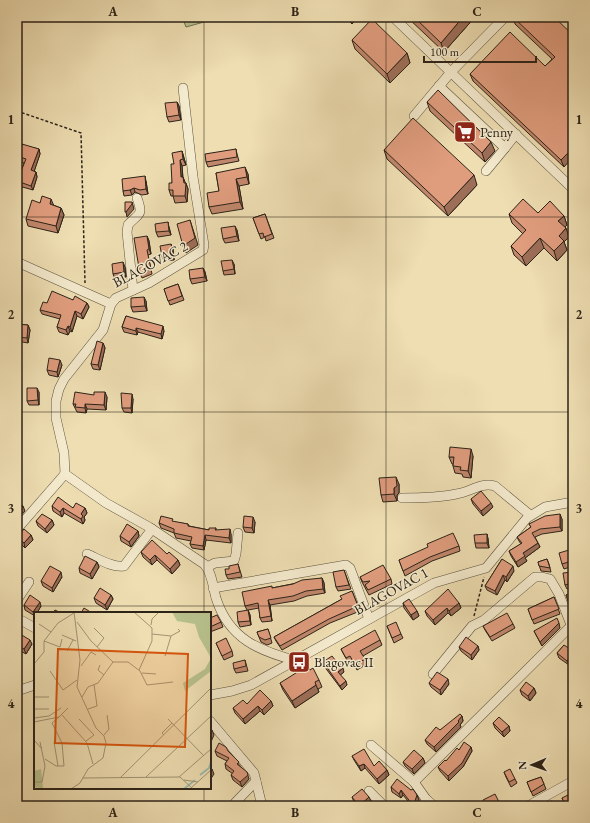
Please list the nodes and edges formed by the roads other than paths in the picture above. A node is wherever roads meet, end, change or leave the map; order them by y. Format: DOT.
graph roads {
  1 [pos="393,17"];
  2 [pos="505,17"];
  3 [pos="570,17"];
  4 [pos="573,20"];
  5 [pos="451,72"];
  6 [pos="439,86"];
  7 [pos="184,88"];
  8 [pos="414,116"];
  9 [pos="516,134"];
  10 [pos="505,148"];
  11 [pos="486,171"];
  12 [pos="573,189"];
  13 [pos="136,198"];
  14 [pos="17,262"];
  15 [pos="132,290"];
  16 [pos="111,304"];
  17 [pos="65,474"];
  18 [pos="402,498"];
  19 [pos="573,502"];
  20 [pos="530,515"];
  21 [pos="17,529"];
  22 [pos="152,529"];
  23 [pos="238,533"];
  24 [pos="87,554"];
  25 [pos="207,567"];
  26 [pos="29,582"];
  27 [pos="214,588"];
  28 [pos="17,600"];
  29 [pos="17,618"];
  30 [pos="369,619"];
  31 [pos="572,624"];
  32 [pos="34,627"];
  33 [pos="297,661"];
  34 [pos="433,674"];
  35 [pos="34,685"];
  36 [pos="17,691"];
  37 [pos="211,695"];
  38 [pos="211,722"];
  39 [pos="370,746"];
  40 [pos="256,781"];
  41 [pos="573,781"];
  42 [pos="414,782"];
  43 [pos="369,791"];
  44 [pos="425,803"];
  45 [pos="232,806"];
  46 [pos="262,806"];
  47 [pos="384,806"];
  48 [pos="434,806"];
  49 [pos="528,806"];
  1 -- 5 [label="street"];
  2 -- 5 [label="street"];
  3 -- 4 [label="street"];
  5 -- 6 [label="street"];
  5 -- 9 [label="street"];
  6 -- 8 [label="street"];
  6 -- 10 [label="street"];
  7 -- 15 [label="street, BLAGOVAC 2"];
  9 -- 10 [label="street"];
  9 -- 12 [label="street"];
  10 -- 11 [label="street"];
  13 -- 15 [label="street"];
  14 -- 16 [label="street"];
  15 -- 16 [label="street, BLAGOVAC 2"];
  16 -- 17 [label="street, BLAGOVAC 2"];
  17 -- 21 [label="street"];
  17 -- 22 [label="street"];
  18 -- 20 [label="street"];
  19 -- 20 [label="street"];
  20 -- 30 [label="street, BLAGOVAC 1"];
  22 -- 24 [label="street"];
  22 -- 25 [label="street"];
  23 -- 25 [label="street"];
  25 -- 27 [label="street"];
  26 -- 28 [label="street"];
  27 -- 30 [label="street"];
  27 -- 33 [label="street"];
  29 -- 32 [label="street"];
  30 -- 33 [label="street, BLAGOVAC 1"];
  31 -- 34 [label="street"];
  31 -- 42 [label="street"];
  33 -- 37 [label="street, BLAGOVAC 1"];
  35 -- 36 [label="street"];
  38 -- 40 [label="street"];
  39 -- 42 [label="street"];
  40 -- 45 [label="street"];
  40 -- 46 [label="street"];
  41 -- 49 [label="street"];
  42 -- 44 [label="street"];
  43 -- 47 [label="street"];
  44 -- 48 [label="street"];
}
